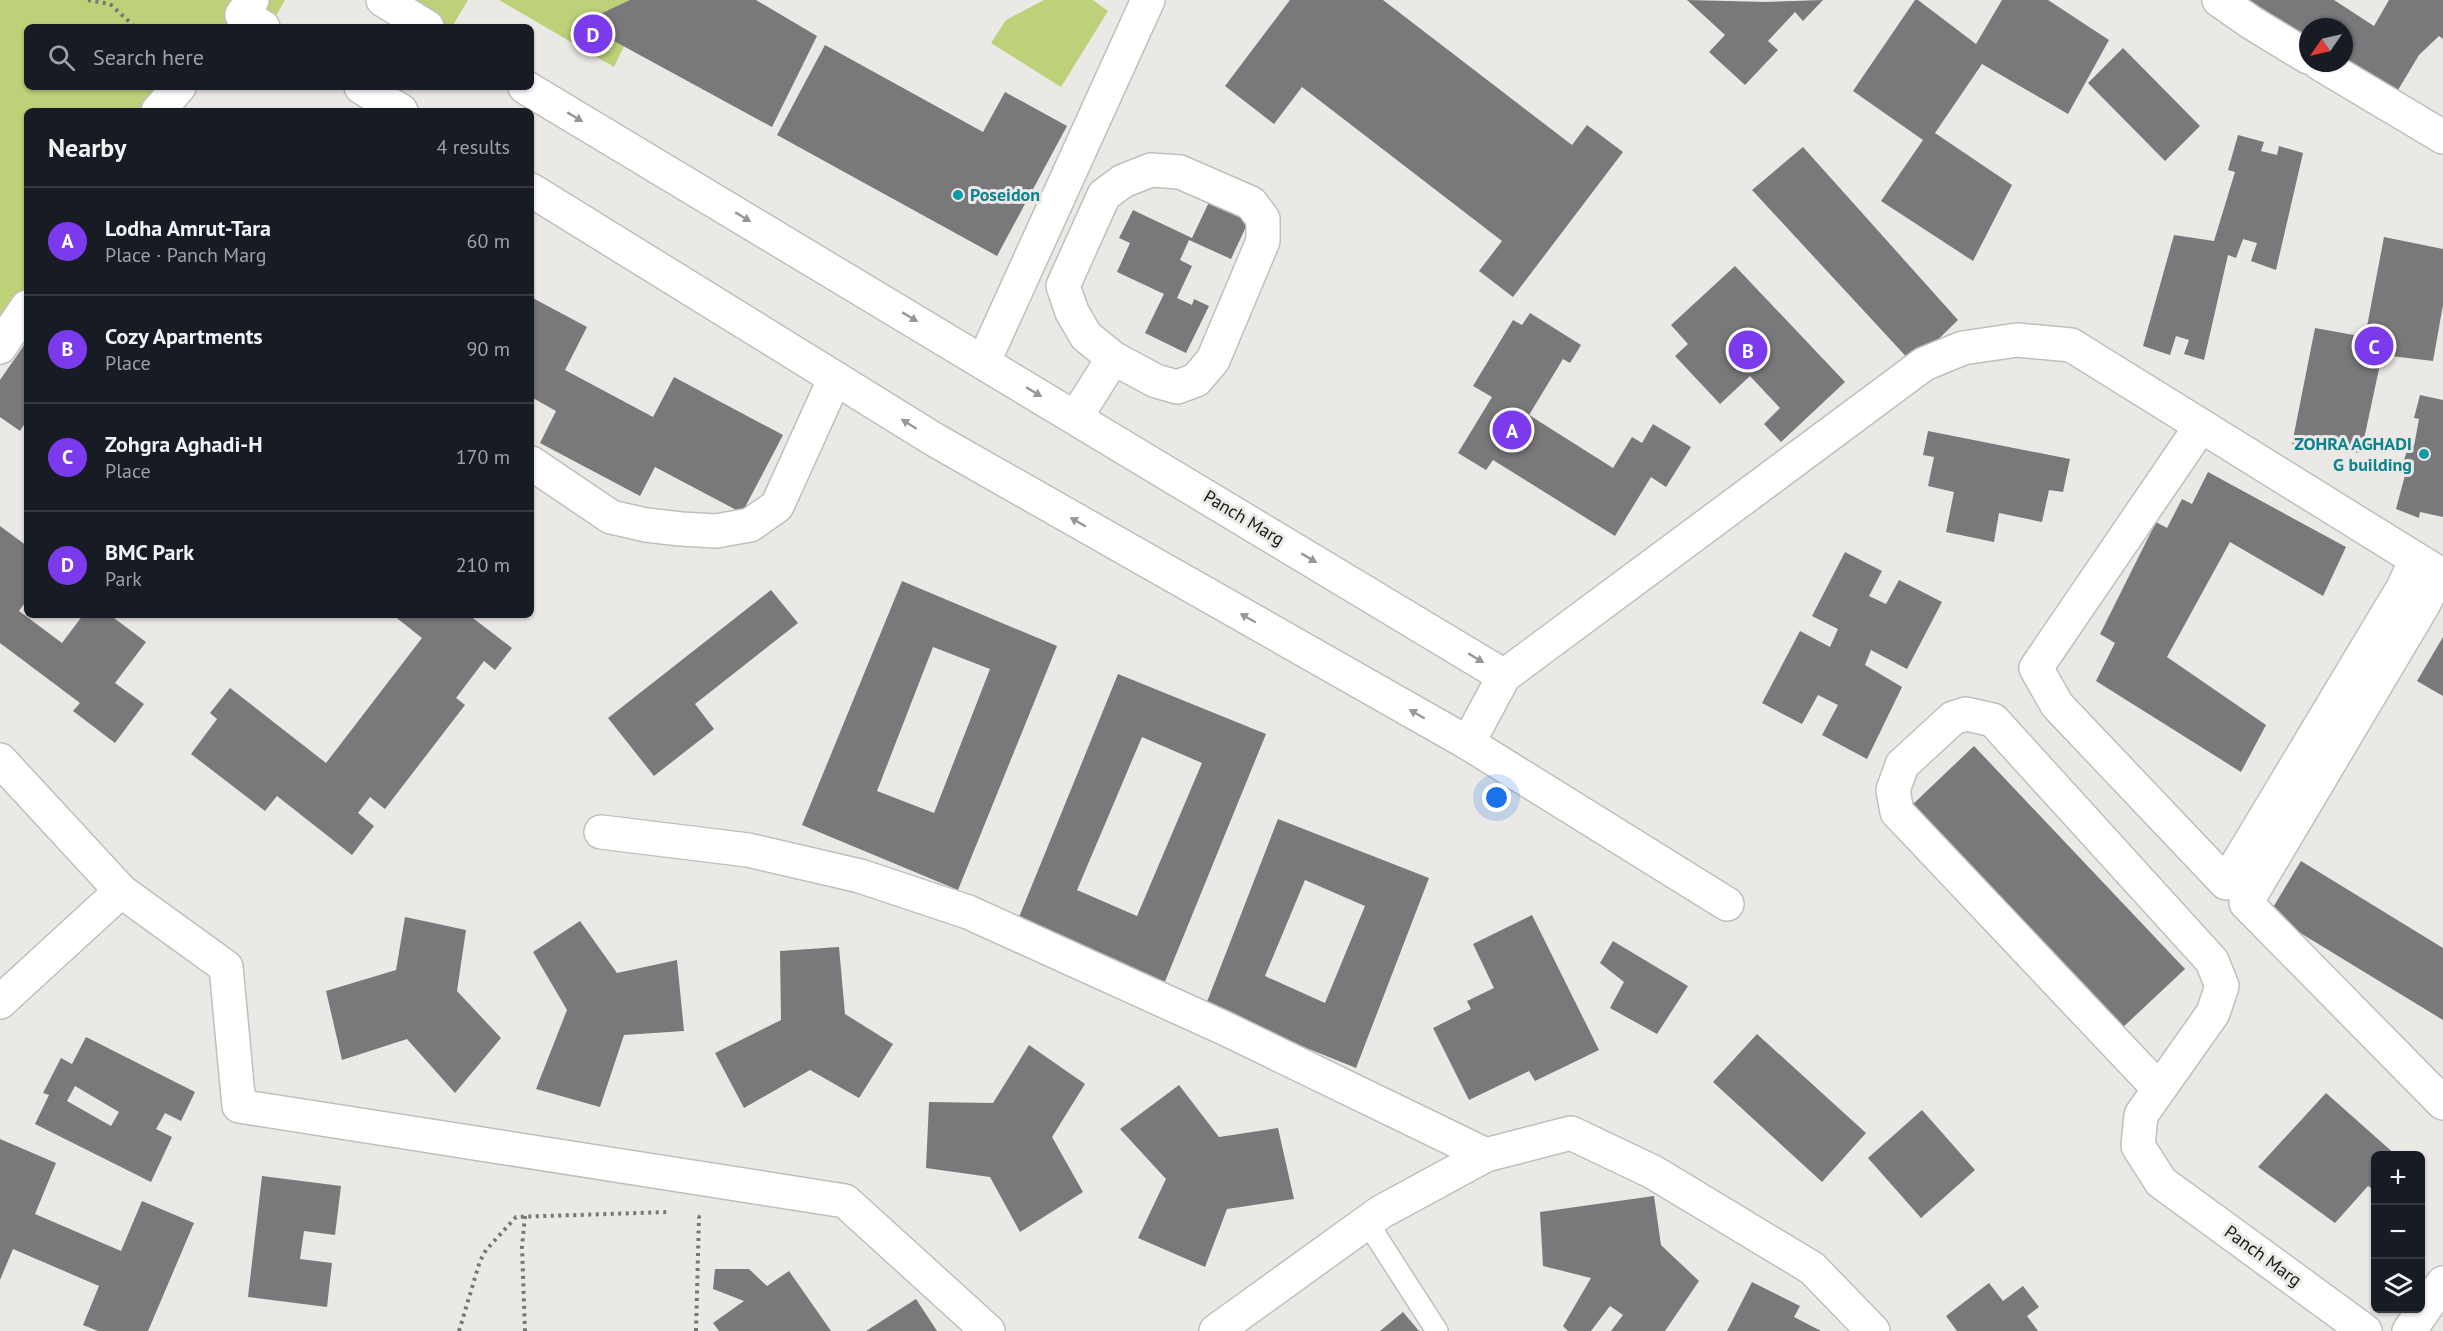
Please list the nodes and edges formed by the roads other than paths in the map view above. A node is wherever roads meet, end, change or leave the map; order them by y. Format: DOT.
graph roads {
  1 [pos="383,0"];
  2 [pos="1148,0"];
  3 [pos="2219,0"];
  4 [pos="422,24"];
  5 [pos="2299,52"];
  6 [pos="2334,72"];
  7 [pos="176,90"];
  8 [pos="366,90"];
  9 [pos="530,90"];
  10 [pos="161,108"];
  11 [pos="396,108"];
  12 [pos="2443,137"];
  13 [pos="534,192"];
  14 [pos="24,311"];
  15 [pos="0,347"];
  16 [pos="1113,358"];
  17 [pos="984,362"];
  18 [pos="836,378"];
  19 [pos="1076,417"];
  20 [pos="2201,426"];
  21 [pos="534,466"];
  22 [pos="2433,570"];
  23 [pos="2433,610"];
  24 [pos="1504,675"];
  25 [pos="1468,743"];
  26 [pos="0,760"];
  27 [pos="601,832"];
  28 [pos="121,891"];
  29 [pos="1727,904"];
  30 [pos="0,1002"];
  31 [pos="2159,1089"];
  32 [pos="2443,1103"];
  33 [pos="1486,1155"];
  34 [pos="1367,1222"];
  35 [pos="2443,1283"];
  36 [pos="988,1331"];
  37 [pos="1216,1331"];
  38 [pos="1437,1331"];
  39 [pos="1873,1331"];
  40 [pos="2365,1331"];
  41 [pos="2409,1331"];
  1 -- 4 [label="street"];
  2 -- 17 [label="street"];
  3 -- 5 [label="street"];
  6 -- 12 [label="street"];
  7 -- 10 [label="street"];
  8 -- 11 [label="street"];
  9 -- 17 [label="street, Panch Marg, one-way"];
  13 -- 18 [label="street"];
  14 -- 15 [label="street"];
  16 -- 16 [label="street"];
  16 -- 19 [label="street"];
  17 -- 19 [label="street, Panch Marg, one-way"];
  18 -- 21 [label="street"];
  25 -- 18 [label="street, one-way"];
  19 -- 24 [label="street, Panch Marg, one-way"];
  20 -- 22 [label="street"];
  20 -- 22 [label="street"];
  20 -- 24 [label="street"];
  22 -- 23 [label="street"];
  23 -- 32 [label="street"];
  24 -- 25 [label="street"];
  25 -- 29 [label="street"];
  26 -- 28 [label="street"];
  27 -- 33 [label="street"];
  28 -- 30 [label="street"];
  28 -- 36 [label="street"];
  31 -- 31 [label="street"];
  31 -- 40 [label="street, Panch Marg"];
  33 -- 34 [label="street"];
  33 -- 39 [label="street"];
  34 -- 37 [label="street"];
  34 -- 38 [label="lane"];
  35 -- 41 [label="street"];
}
